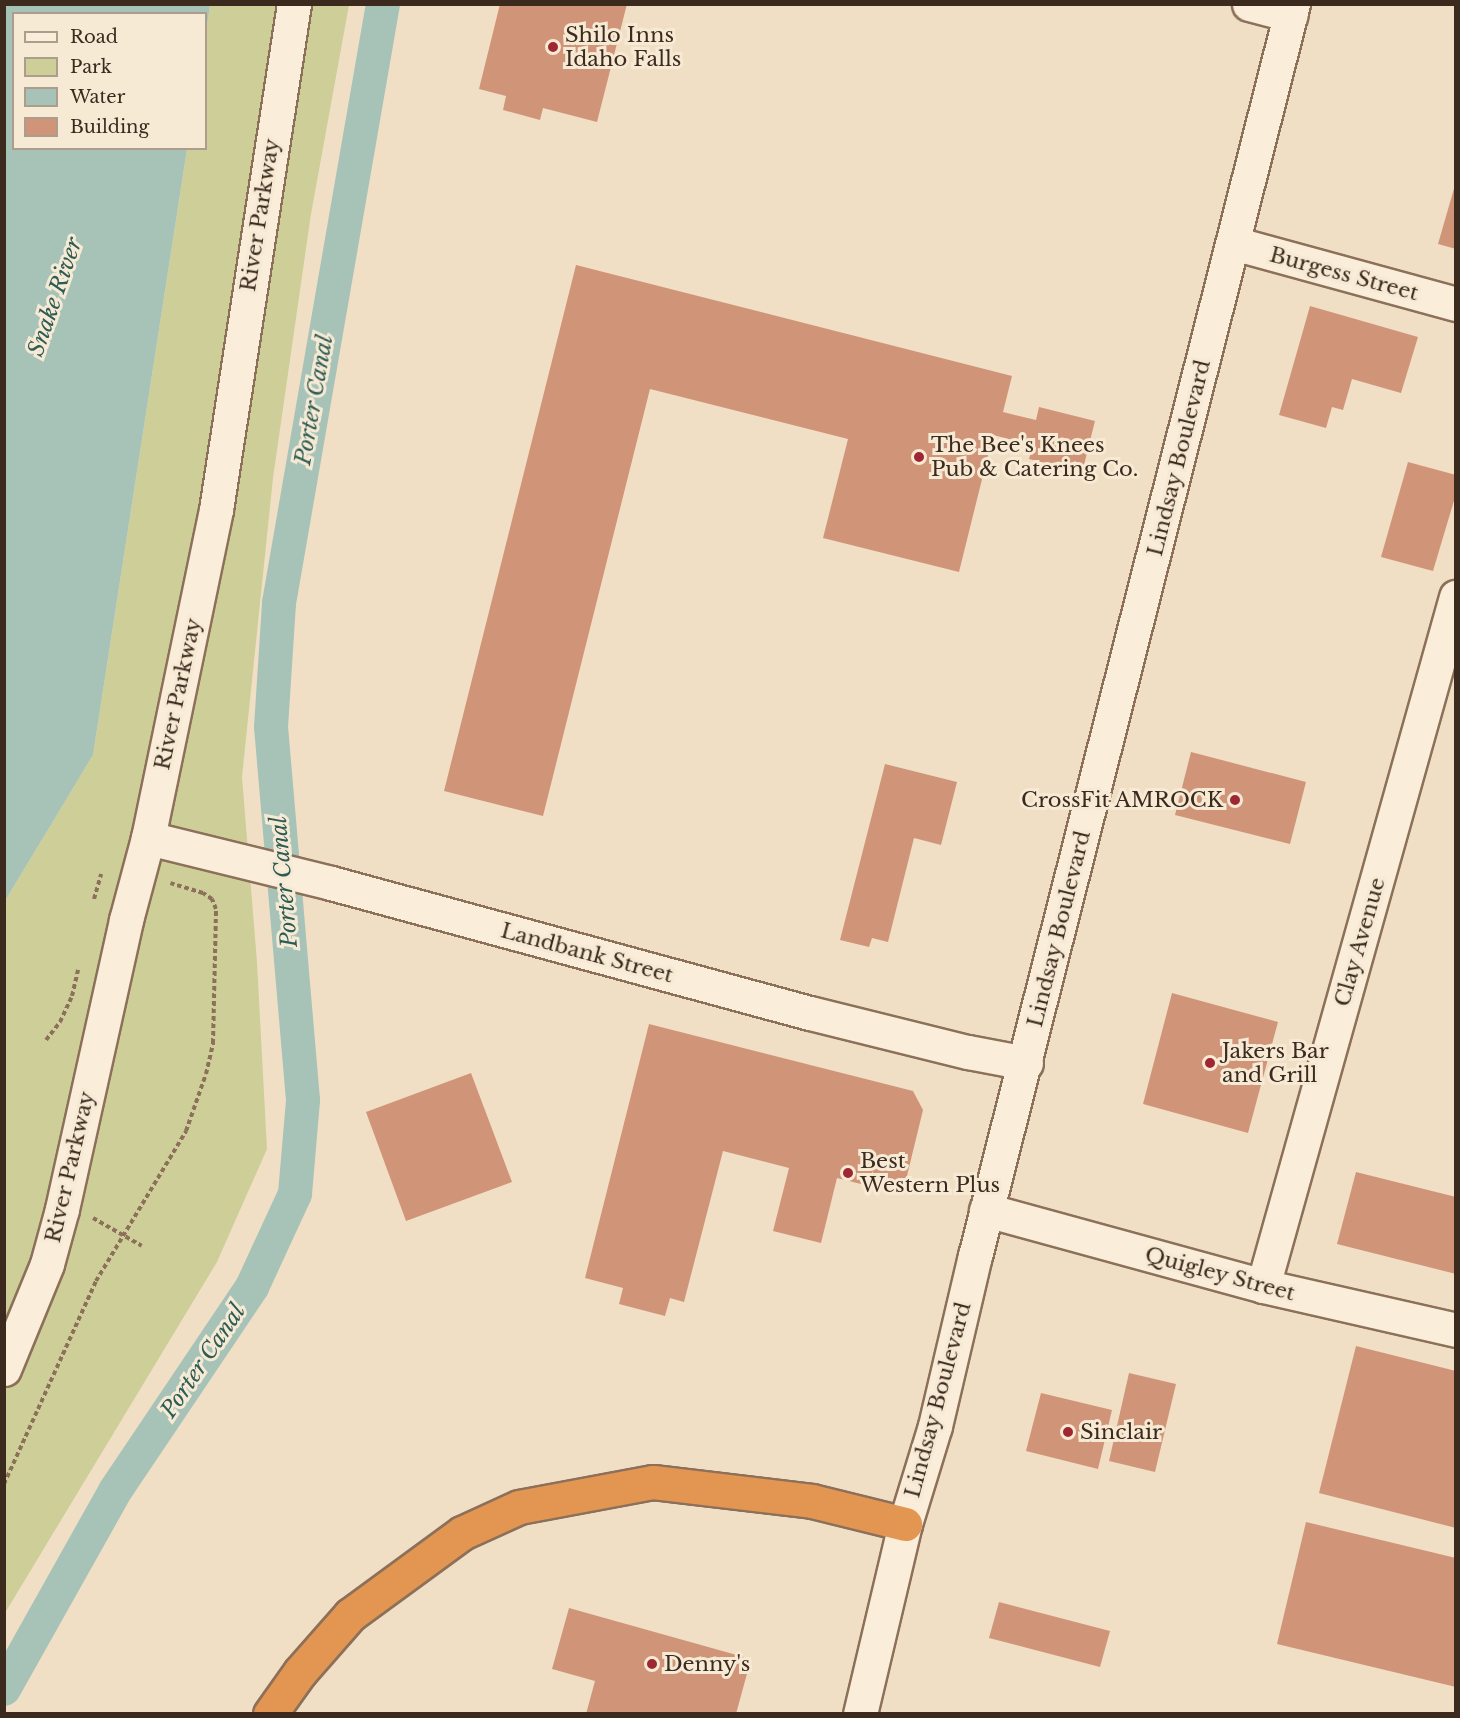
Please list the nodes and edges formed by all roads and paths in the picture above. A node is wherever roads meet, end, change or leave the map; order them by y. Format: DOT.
graph roads {
  1 [pos="294,4"];
  2 [pos="1249,4"];
  3 [pos="1292,10"];
  4 [pos="1233,243"];
  5 [pos="1455,304"];
  6 [pos="1455,597"];
  7 [pos="148,838"];
  8 [pos="103,868"];
  9 [pos="182,887"];
  10 [pos="92,908"];
  11 [pos="79,963"];
  12 [pos="46,1040"];
  13 [pos="1026,1063"];
  14 [pos="62,1209"];
  15 [pos="986,1210"];
  16 [pos="123,1235"];
  17 [pos="142,1246"];
  18 [pos="1263,1286"];
  19 [pos="1455,1330"];
  20 [pos="4,1370"];
  21 [pos="4,1484"];
  22 [pos="905,1524"];
  23 [pos="300,1672"];
  24 [pos="270,1713"];
  25 [pos="276,1713"];
  26 [pos="860,1713"];
  1 -- 7 [label="street, River Parkway"];
  2 -- 3 [label="street"];
  3 -- 4 [label="street, Lindsay Boulevard"];
  4 -- 5 [label="street, Burgess Street"];
  4 -- 13 [label="street, Lindsay Boulevard"];
  6 -- 18 [label="street, Clay Avenue"];
  7 -- 13 [label="street, Landbank Street"];
  7 -- 14 [label="street, River Parkway"];
  8 -- 10 [label="path"];
  9 -- 16 [label="path"];
  11 -- 12 [label="path"];
  13 -- 15 [label="street, Lindsay Boulevard"];
  14 -- 16 [label="path"];
  14 -- 20 [label="street, River Parkway"];
  15 -- 18 [label="street, Quigley Street"];
  15 -- 22 [label="street, Lindsay Boulevard"];
  16 -- 17 [label="path"];
  16 -- 21 [label="path"];
  18 -- 19 [label="street, Quigley Street"];
  22 -- 23 [label="highway"];
  22 -- 26 [label="street, Lindsay Boulevard"];
  23 -- 24 [label="highway"];
  23 -- 25 [label="highway"];
}
